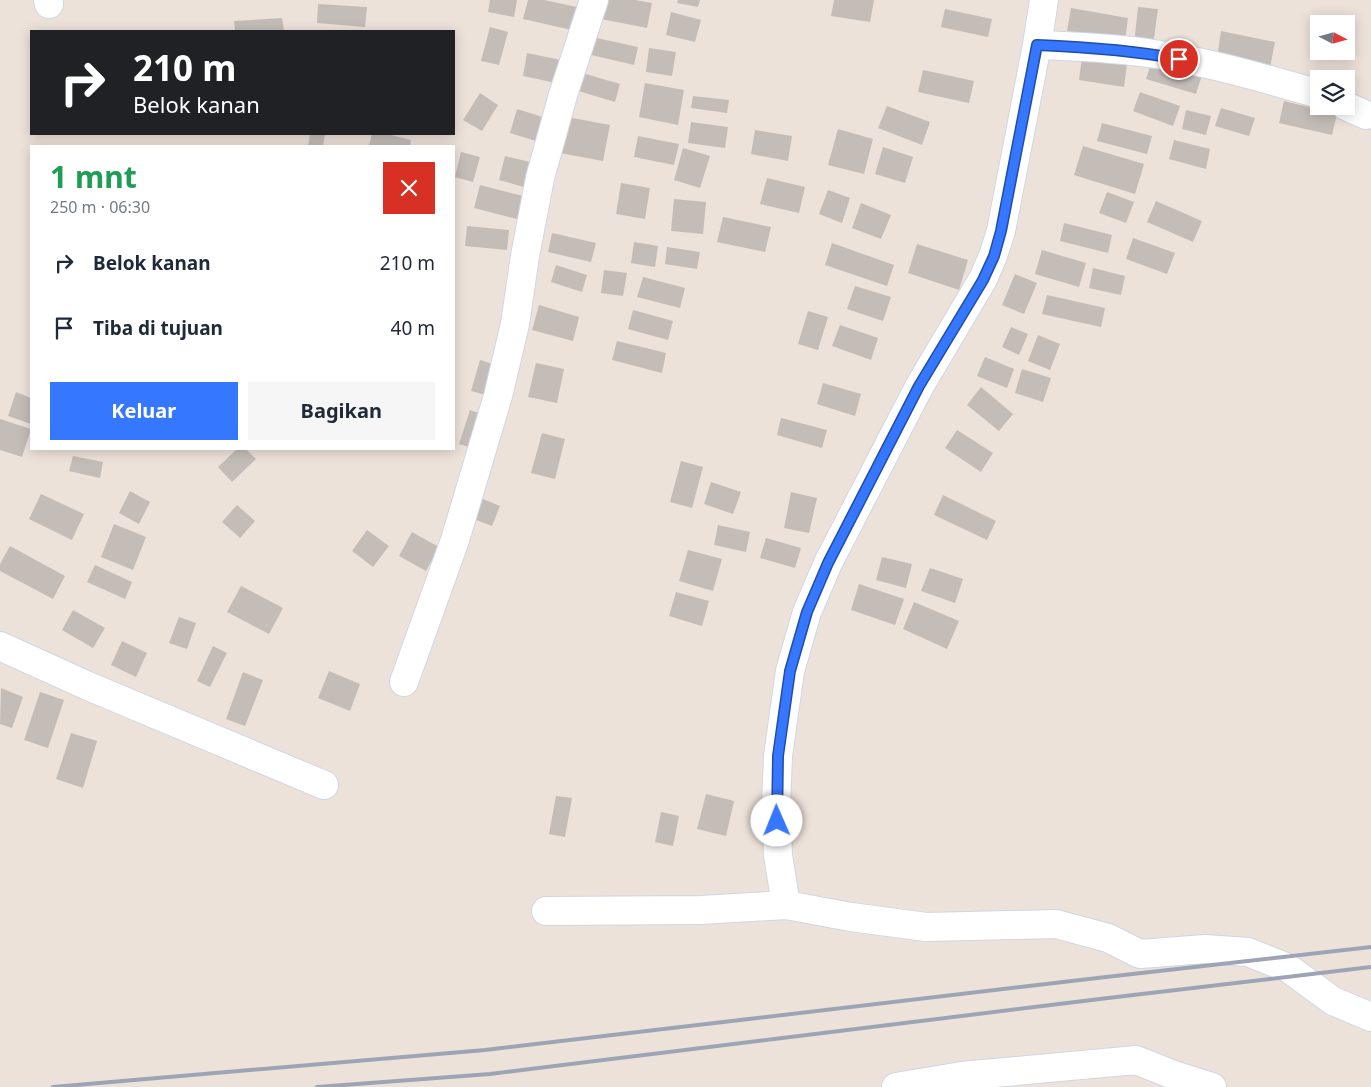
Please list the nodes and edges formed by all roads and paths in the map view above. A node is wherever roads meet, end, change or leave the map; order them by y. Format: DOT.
graph roads {
  1 [pos="594,0"];
  2 [pos="1044,0"];
  3 [pos="1037,45"];
  4 [pos="1310,91"];
  5 [pos="0,646"];
  6 [pos="404,682"];
  7 [pos="324,785"];
  8 [pos="786,905"];
  9 [pos="546,911"];
  10 [pos="1371,1017"];
  11 [pos="1173,1080"];
  12 [pos="959,1082"];
  13 [pos="896,1087"];
  14 [pos="1212,1087"];
  1 -- 6 [label="street"];
  2 -- 3 [label="street"];
  3 -- 4 [label="street"];
  3 -- 8 [label="street"];
  5 -- 7 [label="street"];
  8 -- 9 [label="street"];
  8 -- 10 [label="street"];
  11 -- 12 [label="street"];
  11 -- 14 [label="street"];
  12 -- 13 [label="street"];
}
